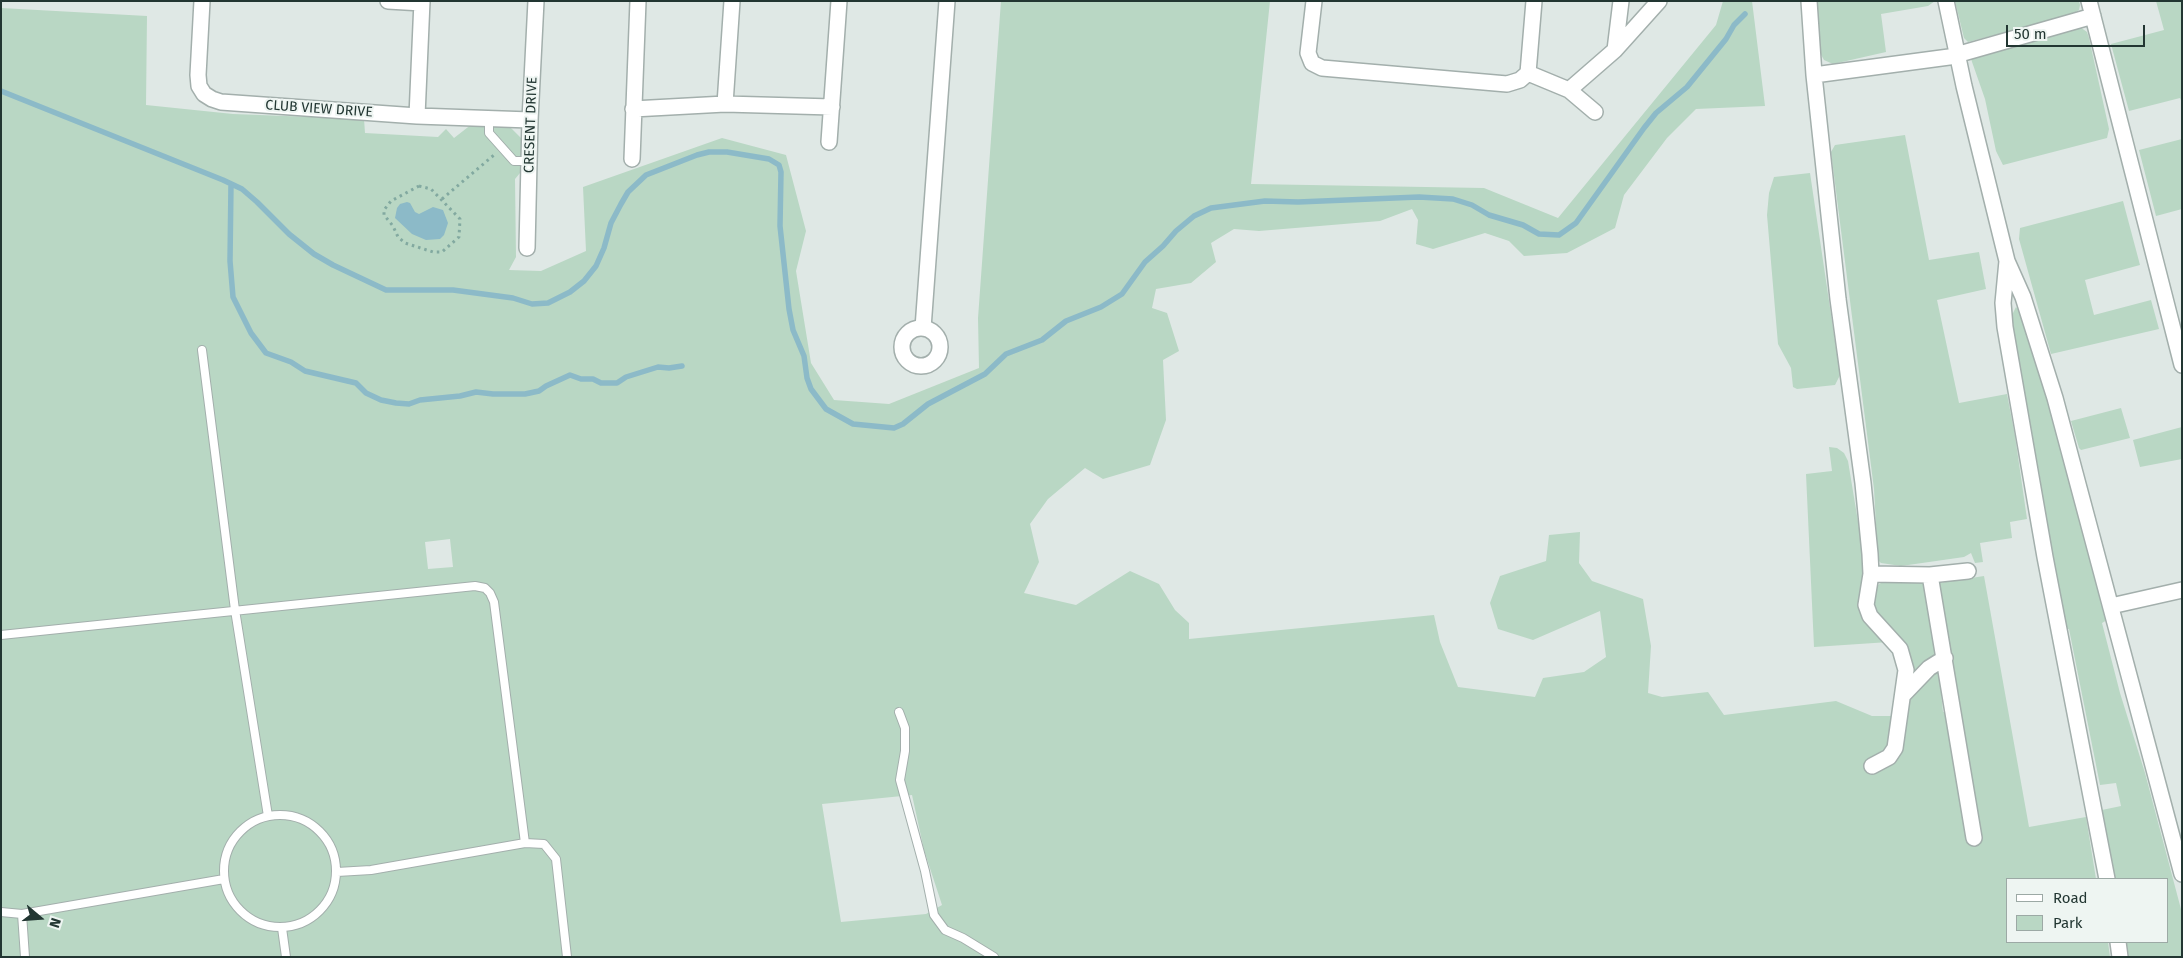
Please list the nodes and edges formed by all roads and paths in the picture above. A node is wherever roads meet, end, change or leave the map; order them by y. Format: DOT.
graph roads {
  1 [pos="202,1"];
  2 [pos="388,1"];
  3 [pos="536,1"];
  4 [pos="638,1"];
  5 [pos="732,1"];
  6 [pos="839,1"];
  7 [pos="947,1"];
  8 [pos="1314,1"];
  9 [pos="1533,1"];
  10 [pos="1621,1"];
  11 [pos="1660,1"];
  12 [pos="1809,1"];
  13 [pos="1946,1"];
  14 [pos="422,2"];
  15 [pos="2091,8"];
  16 [pos="1615,50"];
  17 [pos="1957,55"];
  18 [pos="1528,74"];
  19 [pos="1814,76"];
  20 [pos="1569,90"];
  21 [pos="725,104"];
  22 [pos="832,107"];
  23 [pos="633,109"];
  24 [pos="1595,112"];
  25 [pos="417,116"];
  26 [pos="489,118"];
  27 [pos="530,120"];
  28 [pos="829,142"];
  29 [pos="502,148"];
  30 [pos="632,159"];
  31 [pos="529,161"];
  32 [pos="442,199"];
  33 [pos="527,248"];
  34 [pos="2007,261"];
  35 [pos="923,328"];
  36 [pos="202,350"];
  37 [pos="2182,365"];
  38 [pos="1968,571"];
  39 [pos="1871,574"];
  40 [pos="1930,574"];
  41 [pos="2182,590"];
  42 [pos="2111,606"];
  43 [pos="235,610"];
  44 [pos="1,635"];
  45 [pos="1945,658"];
  46 [pos="1904,694"];
  47 [pos="899,712"];
  48 [pos="1872,766"];
  49 [pos="268,816"];
  50 [pos="1974,838"];
  51 [pos="525,843"];
  52 [pos="337,872"];
  53 [pos="2182,874"];
  54 [pos="2107,878"];
  55 [pos="224,879"];
  56 [pos="1,912"];
  57 [pos="22,914"];
  58 [pos="282,928"];
  59 [pos="2118,943"];
  60 [pos="25,957"];
  61 [pos="286,957"];
  62 [pos="567,957"];
  63 [pos="994,957"];
  64 [pos="2120,957"];
  1 -- 25 [label="street, CLUB VIEW DRIVE"];
  2 -- 14 [label="street"];
  3 -- 27 [label="street, CRESENT DRIVE"];
  4 -- 23 [label="street"];
  5 -- 21 [label="street"];
  6 -- 22 [label="street"];
  7 -- 35 [label="street"];
  8 -- 18 [label="street"];
  9 -- 18 [label="street"];
  10 -- 16 [label="street"];
  11 -- 16 [label="street"];
  12 -- 19 [label="street"];
  13 -- 17 [label="street"];
  14 -- 25 [label="street"];
  15 -- 17 [label="street"];
  15 -- 37 [label="street"];
  16 -- 20 [label="street"];
  17 -- 19 [label="street"];
  17 -- 34 [label="street"];
  18 -- 20 [label="street"];
  19 -- 39 [label="street"];
  20 -- 24 [label="street"];
  21 -- 22 [label="street"];
  21 -- 23 [label="street"];
  22 -- 28 [label="street"];
  23 -- 30 [label="street"];
  25 -- 26 [label="street, CLUB VIEW DRIVE"];
  26 -- 27 [label="street, CLUB VIEW DRIVE"];
  26 -- 29 [label="lane"];
  27 -- 31 [label="street, CRESENT DRIVE"];
  29 -- 31 [label="lane"];
  29 -- 32 [label="path"];
  31 -- 33 [label="street, CRESENT DRIVE"];
  32 -- 32 [label="path"];
  34 -- 42 [label="street"];
  34 -- 54 [label="street"];
  36 -- 43 [label="lane"];
  38 -- 40 [label="street"];
  39 -- 40 [label="street"];
  39 -- 46 [label="street"];
  40 -- 45 [label="street"];
  41 -- 42 [label="street"];
  42 -- 53 [label="street"];
  43 -- 44 [label="lane"];
  43 -- 49 [label="lane"];
  43 -- 51 [label="lane"];
  45 -- 46 [label="street"];
  45 -- 50 [label="street"];
  46 -- 48 [label="street"];
  47 -- 63 [label="lane"];
  49 -- 52 [label="lane"];
  49 -- 55 [label="lane"];
  51 -- 52 [label="lane"];
  51 -- 62 [label="lane"];
  52 -- 58 [label="lane"];
  55 -- 57 [label="lane"];
  55 -- 58 [label="lane"];
  56 -- 57 [label="lane"];
  57 -- 60 [label="lane"];
  58 -- 61 [label="lane"];
  59 -- 64 [label="street"];
}
